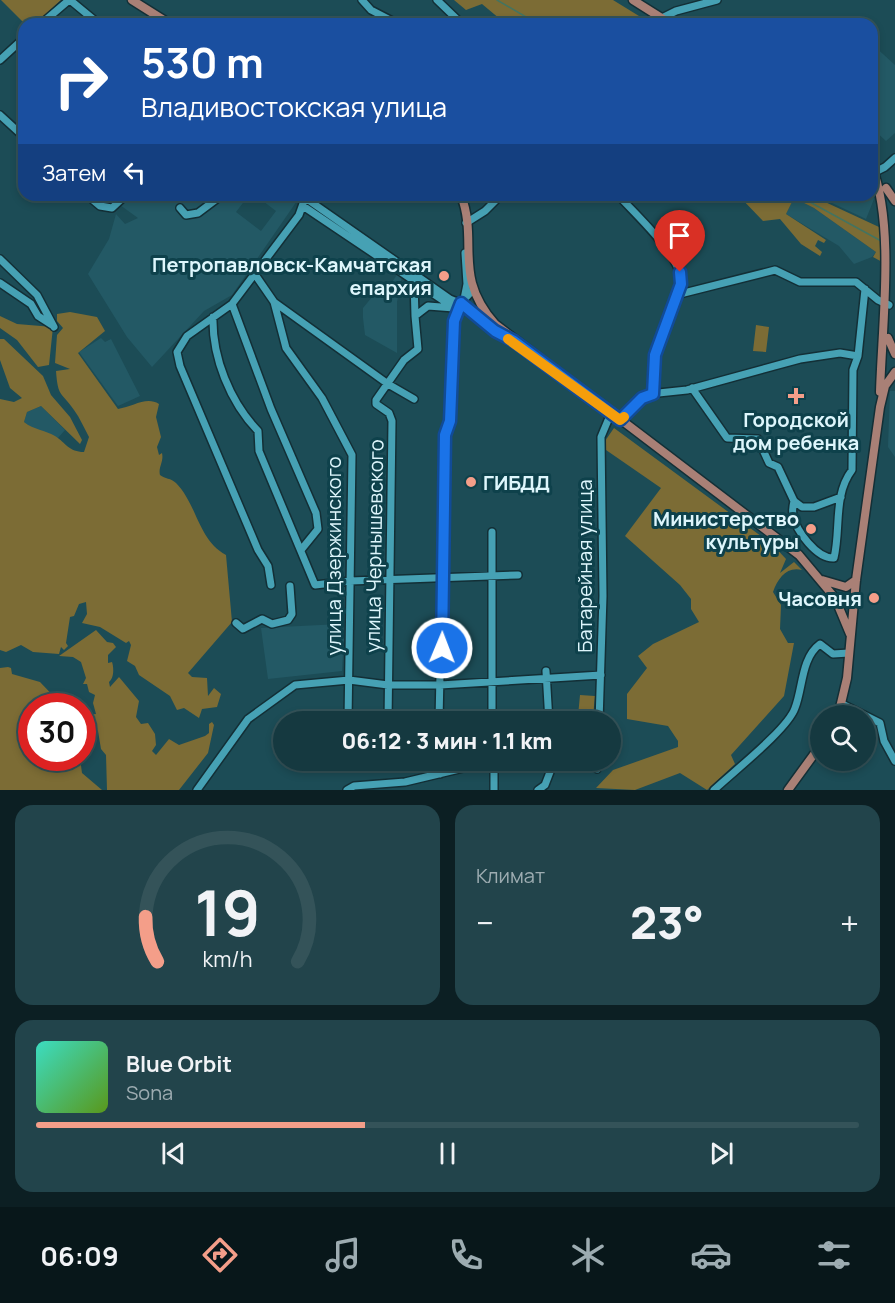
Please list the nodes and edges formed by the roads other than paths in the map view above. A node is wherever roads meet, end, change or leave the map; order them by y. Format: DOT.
graph roads {
  1 [pos="69,0"];
  2 [pos="132,0"];
  3 [pos="362,0"];
  4 [pos="437,0"];
  5 [pos="633,0"];
  6 [pos="717,0"];
  7 [pos="48,18"];
  8 [pos="92,18"];
  9 [pos="160,18"];
  10 [pos="386,18"];
  11 [pos="456,18"];
  12 [pos="663,18"];
  13 [pos="18,44"];
  14 [pos="0,60"];
  15 [pos="0,115"];
  16 [pos="18,132"];
  17 [pos="895,158"];
  18 [pos="878,166"];
  19 [pos="878,176"];
  20 [pos="882,182"];
  21 [pos="94,201"];
  22 [pos="120,201"];
  23 [pos="214,201"];
  24 [pos="304,201"];
  25 [pos="311,201"];
  26 [pos="462,201"];
  27 [pos="495,201"];
  28 [pos="623,201"];
  29 [pos="895,201"];
  30 [pos="303,206"];
  31 [pos="180,208"];
  32 [pos="466,223"];
  33 [pos="466,248"];
  34 [pos="0,259"];
  35 [pos="895,269"];
  36 [pos="254,273"];
  37 [pos="414,281"];
  38 [pos="891,282"];
  39 [pos="0,284"];
  40 [pos="865,289"];
  41 [pos="473,290"];
  42 [pos="676,295"];
  43 [pos="462,301"];
  44 [pos="274,302"];
  45 [pos="232,304"];
  46 [pos="889,305"];
  47 [pos="454,308"];
  48 [pos="213,316"];
  49 [pos="415,316"];
  50 [pos="886,331"];
  51 [pos="514,341"];
  52 [pos="884,350"];
  53 [pos="858,356"];
  54 [pos="895,356"];
  55 [pos="895,372"];
  56 [pos="388,384"];
  57 [pos="692,388"];
  58 [pos="653,394"];
  59 [pos="414,399"];
  60 [pos="880,407"];
  61 [pos="611,413"];
  62 [pos="620,420"];
  63 [pos="841,497"];
  64 [pos="794,501"];
  65 [pos="492,532"];
  66 [pos="301,550"];
  67 [pos="518,575"];
  68 [pos="493,577"];
  69 [pos="442,578"];
  70 [pos="389,580"];
  71 [pos="822,580"];
  72 [pos="856,580"];
  73 [pos="350,581"];
  74 [pos="271,585"];
  75 [pos="290,586"];
  76 [pos="839,606"];
  77 [pos="853,606"];
  78 [pos="236,623"];
  79 [pos="850,634"];
  80 [pos="849,652"];
  81 [pos="546,671"];
  82 [pos="601,675"];
  83 [pos="349,680"];
  84 [pos="547,680"];
  85 [pos="492,682"];
  86 [pos="388,685"];
  87 [pos="440,686"];
  88 [pos="842,704"];
  89 [pos="348,711"];
  90 [pos="388,711"];
  91 [pos="439,711"];
  92 [pos="492,711"];
  93 [pos="548,711"];
  94 [pos="599,711"];
  95 [pos="810,760"];
  96 [pos="895,761"];
  97 [pos="439,771"];
  98 [pos="453,771"];
  99 [pos="496,771"];
  100 [pos="550,772"];
  101 [pos="440,774"];
  102 [pos="497,788"];
  103 [pos="197,789"];
  104 [pos="347,790"];
  105 [pos="538,790"];
  106 [pos="714,790"];
  107 [pos="788,790"];
  1 -- 7 [label="street"];
  1 -- 8 [label="street"];
  2 -- 9 [label="main road"];
  3 -- 10 [label="street"];
  4 -- 11 [label="street"];
  5 -- 12 [label="main road"];
  6 -- 12 [label="street"];
  13 -- 14 [label="street"];
  15 -- 16 [label="street"];
  17 -- 18 [label="street"];
  19 -- 20 [label="main road"];
  20 -- 29 [label="main road"];
  20 -- 38 [label="main road"];
  21 -- 22 [label="street"];
  23 -- 31 [label="street"];
  24 -- 30 [label="street"];
  25 -- 43 [label="street"];
  26 -- 32 [label="main road"];
  27 -- 32 [label="street"];
  28 -- 42 [label="street"];
  30 -- 36 [label="street"];
  30 -- 37 [label="street"];
  32 -- 33 [label="main road"];
  33 -- 41 [label="main road"];
  33 -- 43 [label="street"];
  34 -- 39 [label="street"];
  35 -- 38 [label="main road"];
  36 -- 44 [label="street, улица Дзержинского"];
  36 -- 45 [label="street"];
  37 -- 47 [label="street"];
  37 -- 49 [label="street"];
  38 -- 46 [label="main road"];
  40 -- 42 [label="street"];
  40 -- 46 [label="street"];
  40 -- 53 [label="street"];
  41 -- 43 [label="street"];
  41 -- 51 [label="main road"];
  42 -- 58 [label="street"];
  43 -- 47 [label="street"];
  43 -- 51 [label="street"];
  43 -- 69 [label="street"];
  44 -- 56 [label="street"];
  44 -- 73 [label="street, улица Дзержинского"];
  45 -- 48 [label="street"];
  45 -- 66 [label="street"];
  46 -- 50 [label="main road"];
  47 -- 49 [label="street"];
  48 -- 66 [label="street"];
  48 -- 74 [label="street"];
  49 -- 56 [label="street"];
  50 -- 52 [label="main road"];
  50 -- 54 [label="main road"];
  51 -- 61 [label="main road"];
  52 -- 54 [label="main road"];
  52 -- 60 [label="main road"];
  53 -- 57 [label="street"];
  53 -- 63 [label="street"];
  55 -- 60 [label="main road"];
  56 -- 59 [label="street"];
  56 -- 70 [label="street, улица Чернышевского"];
  57 -- 58 [label="street"];
  57 -- 64 [label="street"];
  58 -- 62 [label="street"];
  60 -- 72 [label="main road"];
  61 -- 62 [label="main road"];
  61 -- 82 [label="street, Батарейная улица"];
  62 -- 71 [label="main road"];
  63 -- 64 [label="street"];
  63 -- 64 [label="street"];
  65 -- 68 [label="street"];
  66 -- 73 [label="street"];
  67 -- 68 [label="street"];
  68 -- 69 [label="street"];
  68 -- 85 [label="street"];
  69 -- 70 [label="street"];
  69 -- 87 [label="street"];
  70 -- 73 [label="street"];
  70 -- 86 [label="street, улица Чернышевского"];
  71 -- 72 [label="main road"];
  71 -- 76 [label="main road"];
  72 -- 77 [label="main road"];
  73 -- 83 [label="street, улица Дзержинского"];
  75 -- 78 [label="street"];
  76 -- 77 [label="main road"];
  76 -- 79 [label="main road"];
  77 -- 79 [label="main road"];
  79 -- 80 [label="main road"];
  80 -- 88 [label="main road"];
  80 -- 106 [label="street"];
  81 -- 84 [label="street"];
  82 -- 84 [label="street"];
  82 -- 94 [label="street, Батарейная улица"];
  83 -- 86 [label="street"];
  83 -- 89 [label="street, улица Дзержинского"];
  83 -- 103 [label="street"];
  84 -- 85 [label="street"];
  84 -- 93 [label="street"];
  85 -- 87 [label="street"];
  85 -- 92 [label="street"];
  86 -- 87 [label="street"];
  86 -- 90 [label="street, улица Чернышевского"];
  87 -- 91 [label="street"];
  88 -- 96 [label="street"];
  95 -- 107 [label="main road"];
  97 -- 101 [label="street"];
  98 -- 101 [label="street"];
  99 -- 102 [label="street"];
  100 -- 105 [label="street"];
  101 -- 104 [label="street"];
}
